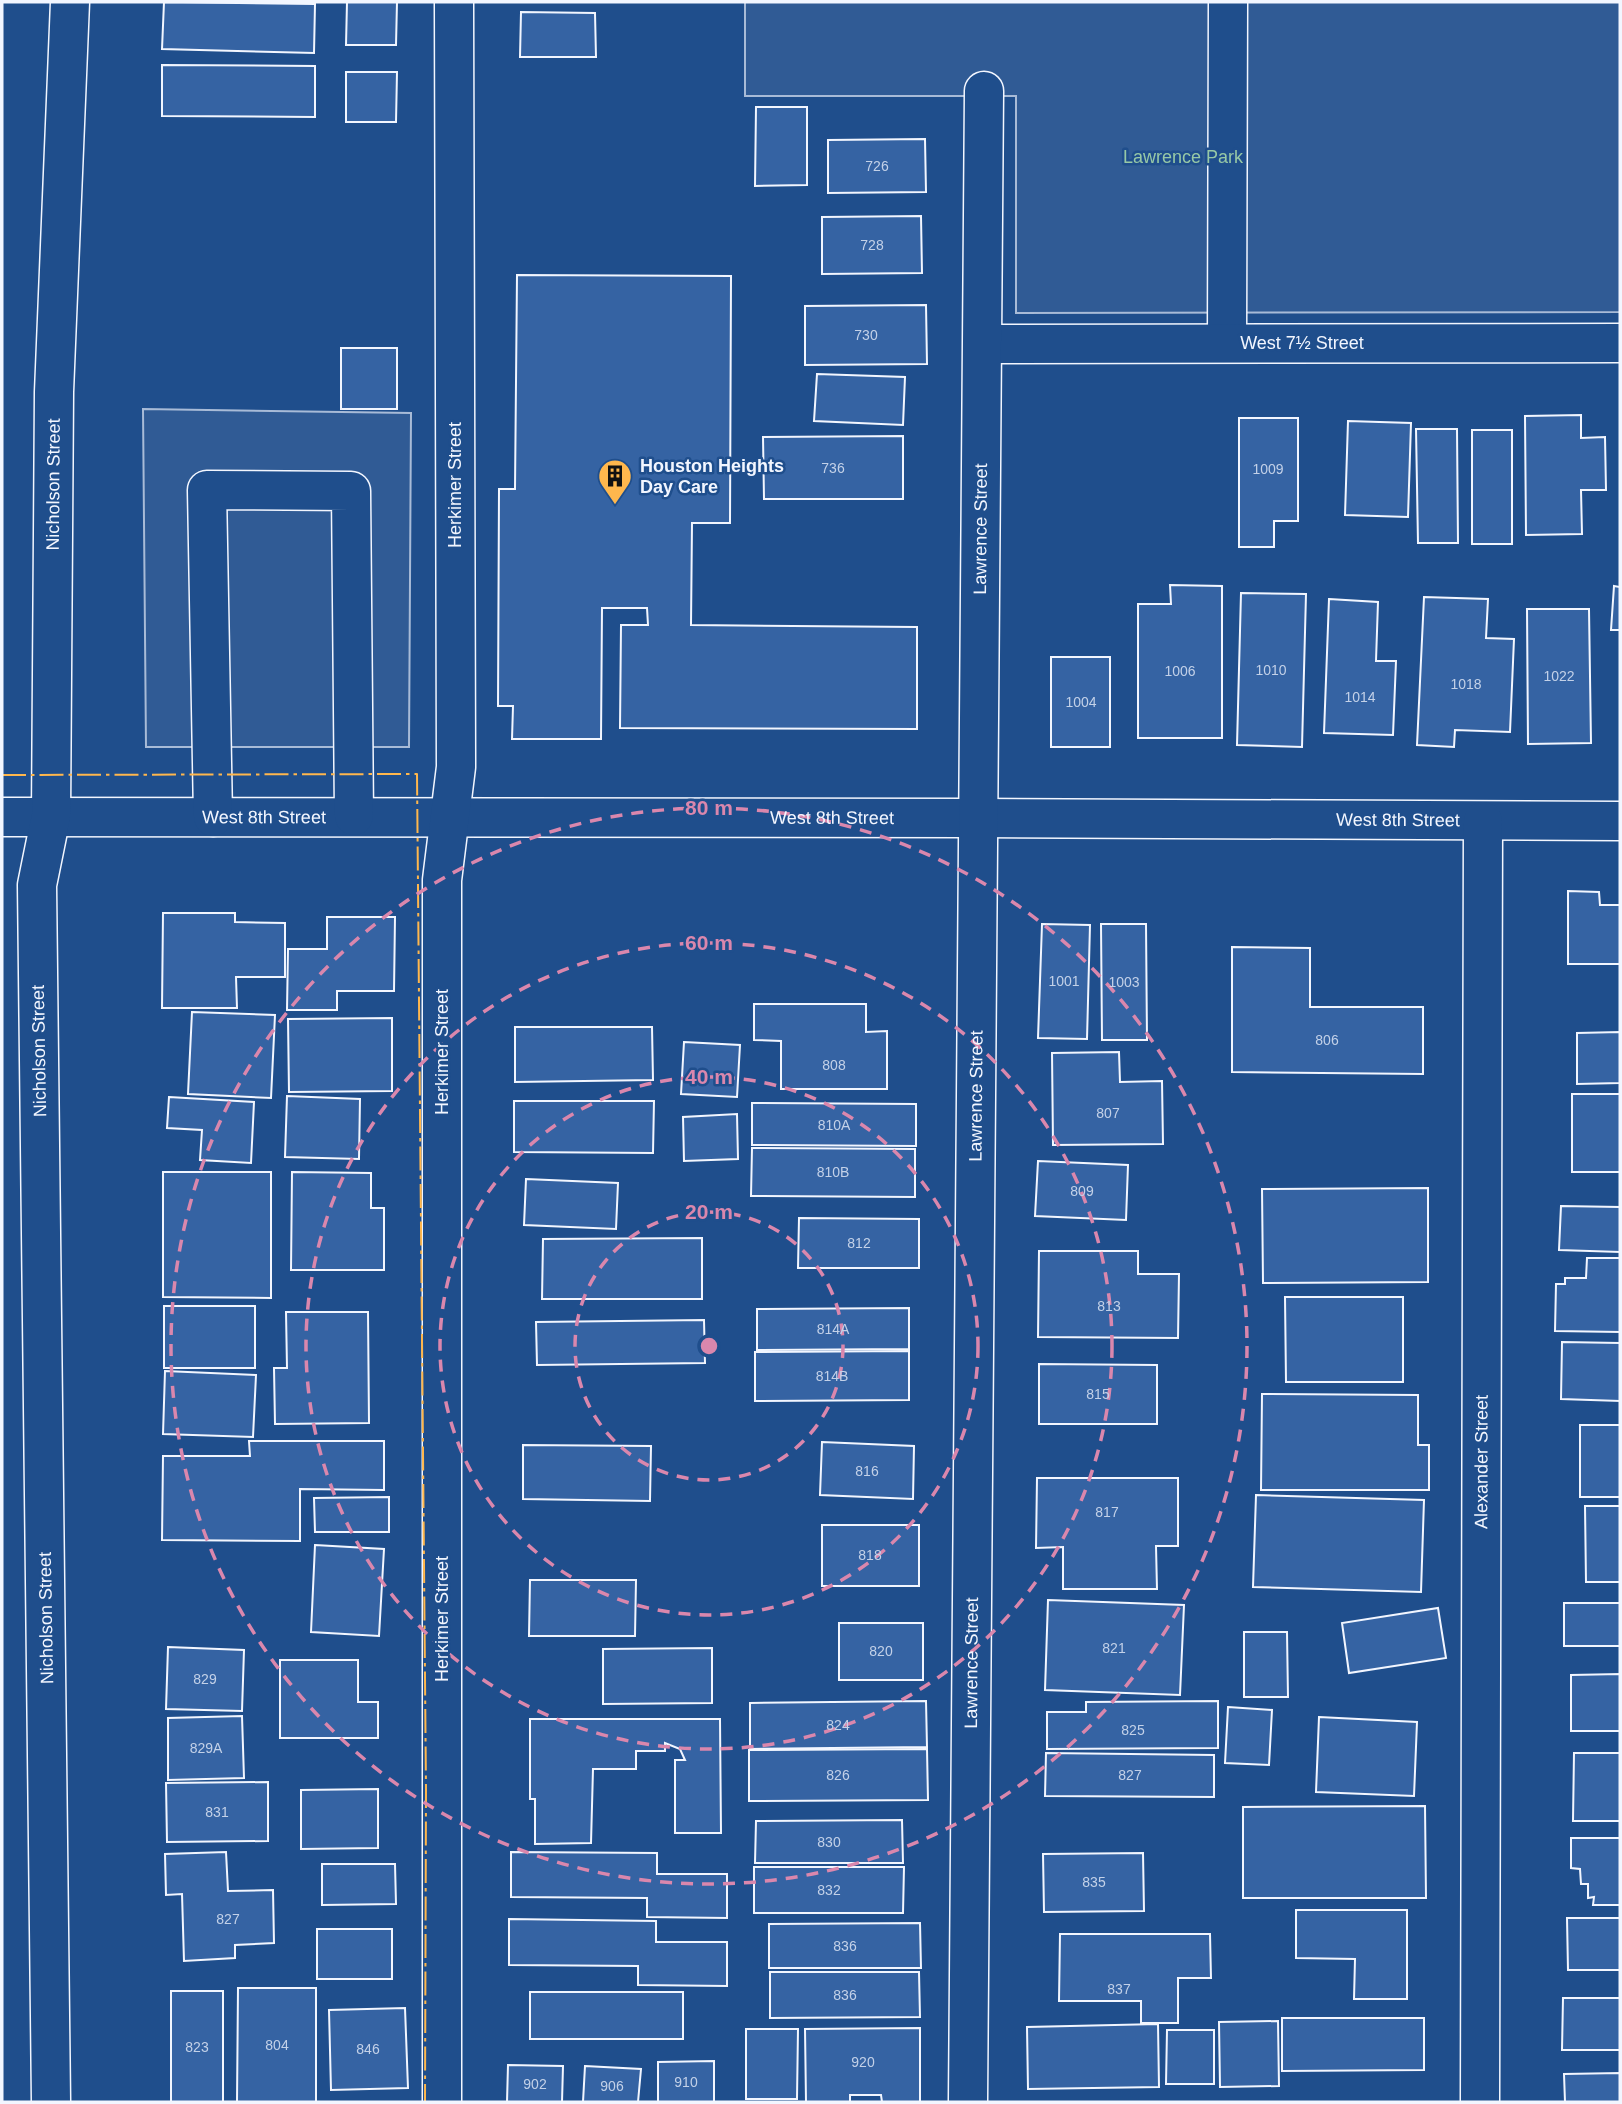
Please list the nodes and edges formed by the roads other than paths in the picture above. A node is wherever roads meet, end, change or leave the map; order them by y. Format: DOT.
graph roads {
  1 [pos="70,2"];
  2 [pos="454,2"];
  3 [pos="1228,2"];
  4 [pos="984,91"];
  5 [pos="1227,343"];
  6 [pos="1620,343"];
  7 [pos="983,344"];
  8 [pos="51,816"];
  9 [pos="354,816"];
  10 [pos="2,817"];
  11 [pos="213,817"];
  12 [pos="449,817"];
  13 [pos="977,818"];
  14 [pos="1483,821"];
  15 [pos="1620,821"];
  16 [pos="51,2102"];
  17 [pos="442,2102"];
  18 [pos="968,2102"];
  19 [pos="1480,2102"];
  1 -- 8 [label="street, Nicholson Street"];
  2 -- 12 [label="street, Herkimer Street"];
  3 -- 5 [label="street"];
  4 -- 7 [label="street, Lawrence Street"];
  5 -- 6 [label="street, West 7½ Street"];
  5 -- 7 [label="street, West 7½ Street"];
  7 -- 13 [label="street, Lawrence Street"];
  8 -- 10 [label="street, West 8th Street"];
  8 -- 11 [label="street, West 8th Street"];
  8 -- 16 [label="street, Nicholson Street"];
  9 -- 11 [label="street, West 8th Street"];
  9 -- 11 [label="street"];
  9 -- 12 [label="street, West 8th Street"];
  12 -- 13 [label="street, West 8th Street"];
  12 -- 17 [label="street, Herkimer Street"];
  13 -- 14 [label="street, West 8th Street"];
  13 -- 18 [label="street, Lawrence Street"];
  14 -- 15 [label="street, West 8th Street"];
  14 -- 19 [label="street, Alexander Street"];
}
